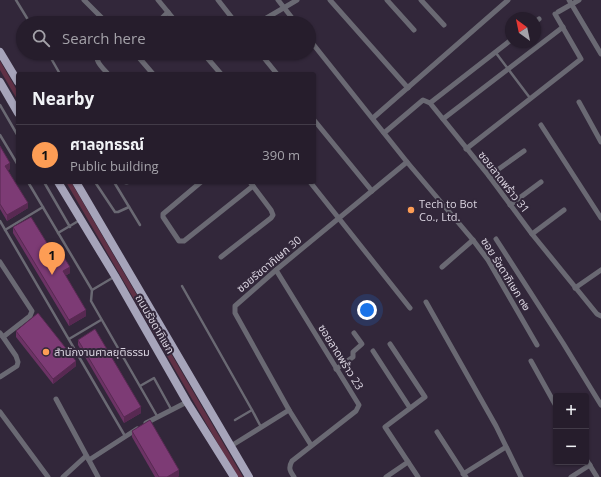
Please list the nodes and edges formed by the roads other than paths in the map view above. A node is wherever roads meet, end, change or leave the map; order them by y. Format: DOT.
graph roads {
  1 [pos="16,0"];
  2 [pos="84,0"];
  3 [pos="158,0"];
  4 [pos="218,0"];
  5 [pos="278,0"];
  6 [pos="297,0"];
  7 [pos="330,0"];
  8 [pos="387,0"];
  9 [pos="421,0"];
  10 [pos="508,0"];
  11 [pos="579,0"];
  12 [pos="571,2"];
  13 [pos="284,8"];
  14 [pos="168,12"];
  15 [pos="26,16"];
  16 [pos="100,16"];
  17 [pos="164,16"];
  18 [pos="171,16"];
  19 [pos="231,16"];
  20 [pos="270,16"];
  21 [pos="290,16"];
  22 [pos="444,25"];
  23 [pos="563,27"];
  24 [pos="414,30"];
  25 [pos="505,44"];
  26 [pos="316,48"];
  27 [pos="0,52"];
  28 [pos="495,52"];
  29 [pos="601,54"];
  30 [pos="52,60"];
  31 [pos="98,60"];
  32 [pos="141,60"];
  33 [pos="210,60"];
  34 [pos="266,60"];
  35 [pos="508,70"];
  36 [pos="59,72"];
  37 [pos="107,72"];
  38 [pos="151,72"];
  39 [pos="219,72"];
  40 [pos="275,72"];
  41 [pos="16,79"];
  42 [pos="0,82"];
  43 [pos="408,88"];
  44 [pos="530,99"];
  45 [pos="579,102"];
  46 [pos="430,103"];
  47 [pos="0,105"];
  48 [pos="16,110"];
  49 [pos="372,118"];
  50 [pos="443,120"];
  51 [pos="316,122"];
  52 [pos="541,125"];
  53 [pos="16,133"];
  54 [pos="384,133"];
  55 [pos="0,135"];
  56 [pos="601,142"];
  57 [pos="466,149"];
  58 [pos="524,151"];
  59 [pos="16,162"];
  60 [pos="407,162"];
  61 [pos="489,176"];
  62 [pos="541,182"];
  63 [pos="29,184"];
  64 [pos="45,184"];
  65 [pos="59,184"];
  66 [pos="77,184"];
  67 [pos="96,184"];
  68 [pos="115,184"];
  69 [pos="199,184"];
  70 [pos="252,184"];
  71 [pos="312,184"];
  72 [pos="372,191"];
  73 [pos="510,205"];
  74 [pos="44,207"];
  75 [pos="129,207"];
  76 [pos="564,210"];
  77 [pos="340,218"];
  78 [pos="601,218"];
  79 [pos="0,220"];
  80 [pos="80,220"];
  81 [pos="140,225"];
  82 [pos="70,227"];
  83 [pos="5,230"];
  84 [pos="58,233"];
  85 [pos="532,234"];
  86 [pos="496,239"];
  87 [pos="473,240"];
  88 [pos="220,257"];
  89 [pos="0,262"];
  90 [pos="442,266"];
  91 [pos="276,270"];
  92 [pos="601,270"];
  93 [pos="115,276"];
  94 [pos="182,286"];
  95 [pos="575,288"];
  96 [pos="92,290"];
  97 [pos="426,302"];
  98 [pos="410,308"];
  99 [pos="600,314"];
  100 [pos="101,320"];
  101 [pos="354,333"];
  102 [pos="2,335"];
  103 [pos="69,339"];
  104 [pos="390,344"];
  105 [pos="537,345"];
  106 [pos="373,351"];
  107 [pos="531,361"];
  108 [pos="336,369"];
  109 [pos="0,377"];
  110 [pos="140,386"];
  111 [pos="56,399"];
  112 [pos="553,401"];
  113 [pos="187,402"];
  114 [pos="601,405"];
  115 [pos="410,408"];
  116 [pos="172,409"];
  117 [pos="252,410"];
  118 [pos="289,410"];
  119 [pos="0,412"];
  120 [pos="157,417"];
  121 [pos="235,420"];
  122 [pos="262,427"];
  123 [pos="437,432"];
  124 [pos="125,437"];
  125 [pos="311,445"];
  126 [pos="231,446"];
  127 [pos="506,447"];
  128 [pos="88,458"];
  129 [pos="408,462"];
  130 [pos="590,465"];
  131 [pos="464,475"];
  132 [pos="48,477"];
  133 [pos="63,477"];
  134 [pos="98,477"];
  135 [pos="234,477"];
  136 [pos="249,477"];
  137 [pos="294,477"];
  138 [pos="386,477"];
  139 [pos="418,477"];
  140 [pos="521,477"];
  141 [pos="571,477"];
  142 [pos="597,477"];
  1 -- 15 [label="lane"];
  2 -- 16 [label="street"];
  3 -- 14 [label="street"];
  4 -- 19 [label="street"];
  5 -- 13 [label="street"];
  6 -- 13 [label="street"];
  7 -- 43 [label="street"];
  8 -- 24 [label="street"];
  9 -- 22 [label="street"];
  10 -- 43 [label="street"];
  11 -- 12 [label="street"];
  12 -- 23 [label="street"];
  12 -- 29 [label="street"];
  13 -- 20 [label="street"];
  13 -- 21 [label="street"];
  14 -- 17 [label="street"];
  14 -- 18 [label="street"];
  23 -- 35 [label="street"];
  23 -- 44 [label="street"];
  25 -- 28 [label="street"];
  26 -- 49 [label="street, ซอย รัชดาภิเษก ๓๒"];
  27 -- 41 [label="main road"];
  28 -- 35 [label="lane"];
  28 -- 46 [label="street"];
  30 -- 36 [label="lane"];
  31 -- 37 [label="street"];
  32 -- 38 [label="street"];
  33 -- 39 [label="street"];
  34 -- 40 [label="street"];
  35 -- 44 [label="lane"];
  35 -- 50 [label="street"];
  42 -- 48 [label="main road"];
  43 -- 49 [label="street"];
  44 -- 57 [label="street"];
  45 -- 56 [label="street"];
  46 -- 50 [label="street, ซอยลาดพร้าว 31"];
  46 -- 54 [label="street"];
  47 -- 53 [label="lane"];
  49 -- 54 [label="street, ซอย รัชดาภิเษก ๓๒"];
  50 -- 57 [label="street, ซอยลาดพร้าว 31"];
  51 -- 72 [label="street"];
  52 -- 78 [label="street"];
  54 -- 60 [label="street, ซอย รัชดาภิเษก ๓๒"];
  55 -- 59 [label="lane"];
  57 -- 61 [label="street, ซอยลาดพร้าว 31"];
  58 -- 61 [label="street"];
  60 -- 72 [label="street, ซอยรัชดาภิเษก 30"];
  60 -- 87 [label="street, ซอย รัชดาภิเษก ๓๒"];
  61 -- 73 [label="street, ซอยลาดพร้าว 31"];
  62 -- 73 [label="street"];
  63 -- 74 [label="lane"];
  64 -- 82 [label="lane"];
  65 -- 80 [label="main road, ถนนรัชดาภิเษก"];
  66 -- 126 [label="main road, ถนนรัชดาภิเษก"];
  67 -- 75 [label="lane"];
  68 -- 75 [label="lane"];
  69 -- 70 [label="street"];
  70 -- 88 [label="street"];
  71 -- 77 [label="street"];
  72 -- 77 [label="street, ซอยรัชดาภิเษก 30"];
  73 -- 85 [label="street, ซอยลาดพร้าว 31"];
  74 -- 83 [label="lane"];
  74 -- 84 [label="lane"];
  75 -- 81 [label="lane"];
  76 -- 85 [label="street"];
  77 -- 91 [label="street, ซอยรัชดาภิเษก 30"];
  77 -- 98 [label="street"];
  79 -- 83 [label="lane"];
  80 -- 82 [label="lane"];
  80 -- 93 [label="main road, ถนนรัชดาภิเษก"];
  82 -- 84 [label="lane"];
  83 -- 103 [label="lane"];
  84 -- 96 [label="lane"];
  85 -- 95 [label="street, ซอยลาดพร้าว 31"];
  86 -- 114 [label="street"];
  87 -- 90 [label="street"];
  87 -- 105 [label="street, ซอย รัชดาภิเษก ๓๒"];
  89 -- 102 [label="street"];
  91 -- 108 [label="street, ซอยลาดพร้าว 23"];
  91 -- 118 [label="street, ซอยรัชดาภิเษก 30"];
  92 -- 95 [label="street"];
  93 -- 96 [label="lane"];
  93 -- 113 [label="main road, ถนนรัชดาภิเษก"];
  94 -- 117 [label="lane"];
  95 -- 99 [label="street, ซอยลาดพร้าว 31"];
  96 -- 100 [label="lane"];
  97 -- 127 [label="street"];
  100 -- 103 [label="lane"];
  100 -- 110 [label="lane"];
  101 -- 108 [label="street"];
  102 -- 109 [label="street"];
  103 -- 124 [label="lane"];
  104 -- 115 [label="street"];
  106 -- 115 [label="street"];
  107 -- 112 [label="street"];
  108 -- 125 [label="street, ซอยลาดพร้าว 23"];
  110 -- 116 [label="lane"];
  110 -- 120 [label="lane"];
  111 -- 128 [label="street"];
  113 -- 116 [label="street"];
  113 -- 135 [label="main road, ถนนรัชดาภิเษก"];
  115 -- 129 [label="street"];
  116 -- 120 [label="street"];
  117 -- 121 [label="lane"];
  117 -- 122 [label="lane"];
  118 -- 122 [label="street"];
  118 -- 125 [label="street, ซอยรัชดาภิเษก 30"];
  119 -- 132 [label="street"];
  120 -- 124 [label="street"];
  122 -- 126 [label="street"];
  123 -- 131 [label="street"];
  124 -- 128 [label="street"];
  125 -- 137 [label="street, ซอยลาดพร้าว 23"];
  126 -- 136 [label="main road, ถนนรัชดาภิเษก"];
  127 -- 131 [label="street"];
  127 -- 140 [label="street"];
  128 -- 133 [label="street"];
  128 -- 134 [label="street"];
  129 -- 138 [label="street"];
  129 -- 139 [label="street"];
  130 -- 141 [label="street"];
  130 -- 142 [label="street"];
}
